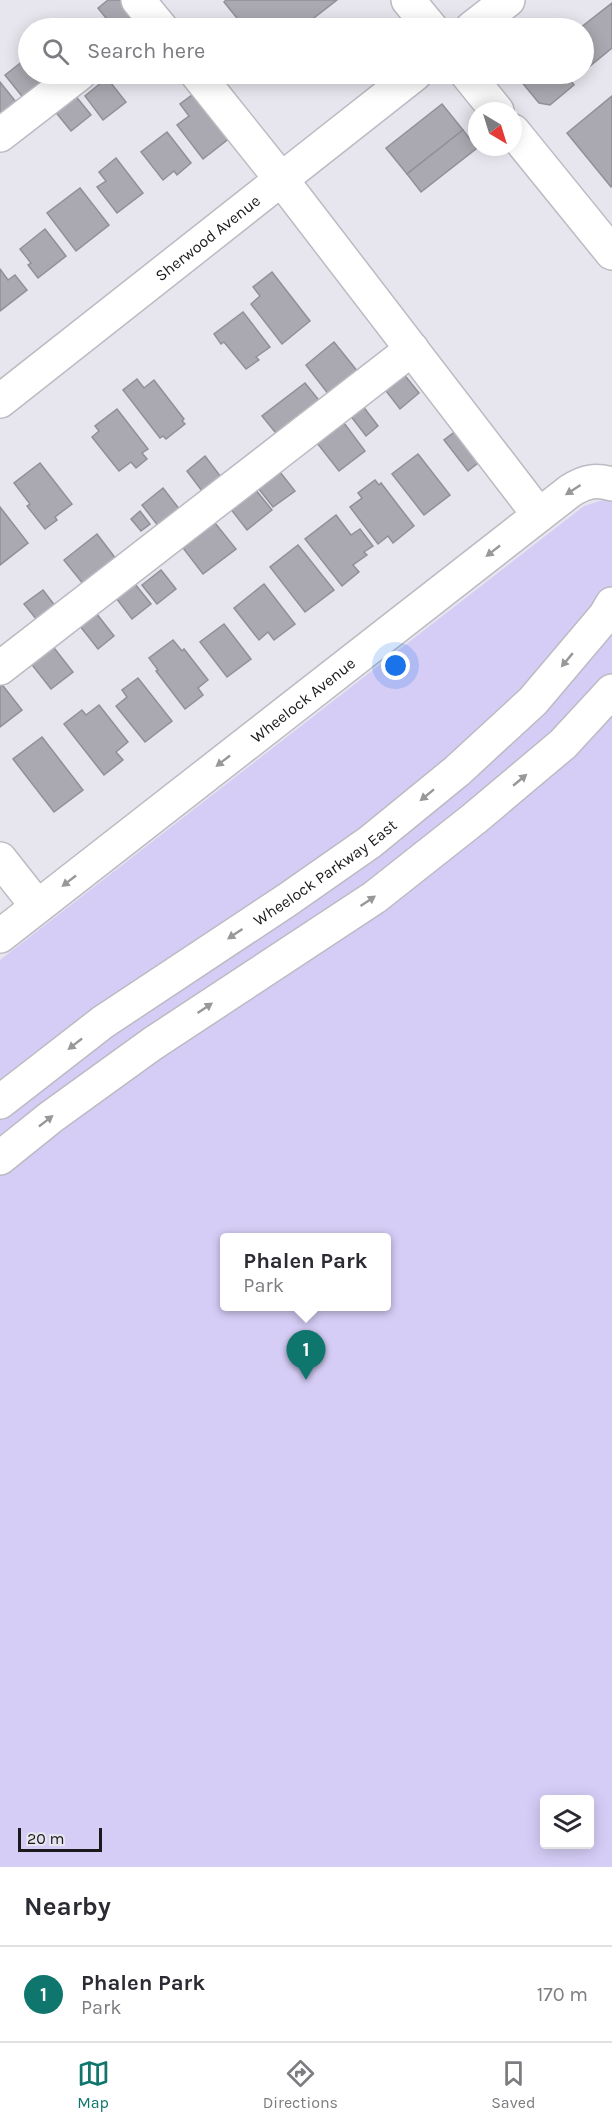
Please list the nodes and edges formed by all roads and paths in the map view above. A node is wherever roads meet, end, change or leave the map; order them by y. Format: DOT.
graph roads {
  1 [pos="408,0"];
  2 [pos="508,0"];
  3 [pos="423,18"];
  4 [pos="485,18"];
  5 [pos="65,84"];
  6 [pos="205,84"];
  7 [pos="402,84"];
  8 [pos="475,84"];
  9 [pos="490,102"];
  10 [pos="0,135"];
  11 [pos="522,142"];
  12 [pos="281,179"];
  13 [pos="612,254"];
  14 [pos="412,349"];
  15 [pos="0,400"];
  16 [pos="612,484"];
  17 [pos="539,515"];
  18 [pos="612,604"];
  19 [pos="0,668"];
  20 [pos="612,691"];
  21 [pos="0,859"];
  22 [pos="37,906"];
  23 [pos="0,936"];
  24 [pos="0,1102"];
  25 [pos="0,1158"];
  1 -- 3 [label="street"];
  2 -- 4 [label="street"];
  5 -- 10 [label="street"];
  6 -- 12 [label="street"];
  7 -- 12 [label="street, Sherwood Avenue"];
  8 -- 9 [label="street"];
  11 -- 13 [label="street"];
  12 -- 14 [label="street"];
  12 -- 15 [label="street, Sherwood Avenue"];
  14 -- 17 [label="street"];
  14 -- 19 [label="street"];
  16 -- 17 [label="street, Wheelock Avenue, one-way"];
  17 -- 22 [label="street, Wheelock Avenue, one-way"];
  18 -- 24 [label="street, Wheelock Parkway East, one-way"];
  25 -- 20 [label="street, one-way"];
  21 -- 22 [label="street"];
  22 -- 23 [label="street, Wheelock Avenue"];
}
